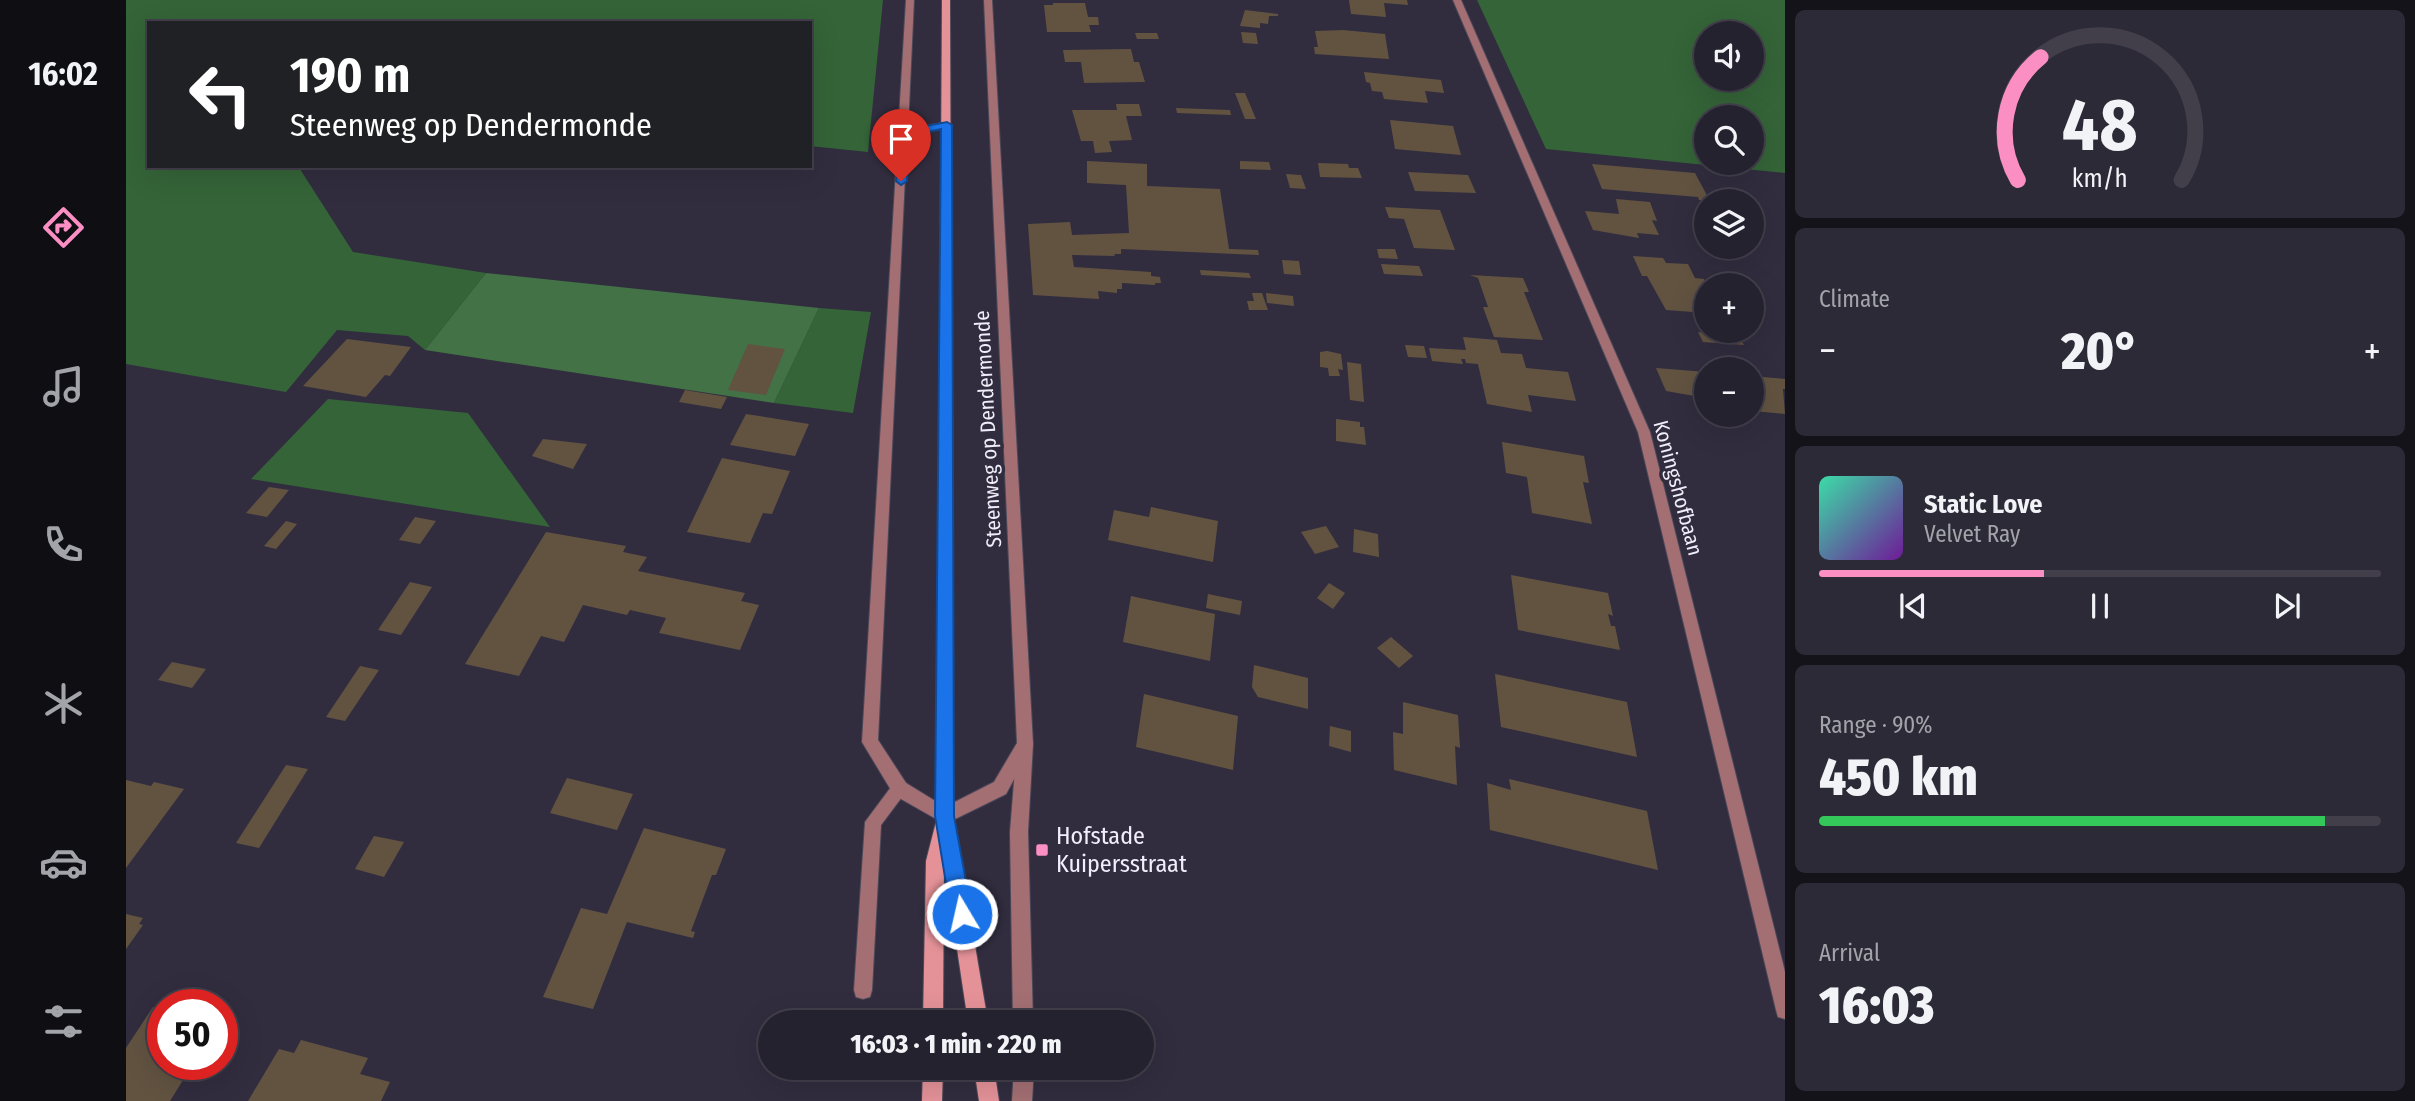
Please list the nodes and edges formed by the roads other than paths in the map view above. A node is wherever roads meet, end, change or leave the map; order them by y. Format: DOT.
graph roads {
  1 [pos="910,0"];
  2 [pos="946,0"];
  3 [pos="988,0"];
  4 [pos="1457,0"];
  5 [pos="947,125"];
  6 [pos="904,134"];
  7 [pos="1025,744"];
  8 [pos="900,789"];
  9 [pos="945,816"];
  10 [pos="863,990"];
  11 [pos="933,1010"];
  12 [pos="976,1010"];
  13 [pos="1023,1010"];
  14 [pos="1785,1010"];
  15 [pos="933,1080"];
  16 [pos="986,1080"];
  17 [pos="1023,1080"];
  18 [pos="932,1101"];
  19 [pos="989,1101"];
  20 [pos="1022,1101"];
  1 -- 6 [label="street"];
  2 -- 5 [label="main road, Steenweg op Dendermonde"];
  3 -- 7 [label="street, Steenweg op Dendermonde"];
  4 -- 14 [label="street, Koningshofbaan"];
  5 -- 6 [label="street"];
  5 -- 9 [label="main road, Steenweg op Dendermonde"];
  6 -- 8 [label="street"];
  7 -- 9 [label="street"];
  7 -- 13 [label="street, Steenweg op Dendermonde"];
  8 -- 9 [label="street"];
  8 -- 10 [label="street"];
  9 -- 11 [label="main road, Steenweg op Dendermonde"];
  9 -- 12 [label="main road, Steenweg op Dendermonde"];
  15 -- 18 [label="main road"];
  16 -- 19 [label="main road"];
  17 -- 20 [label="street"];
}
